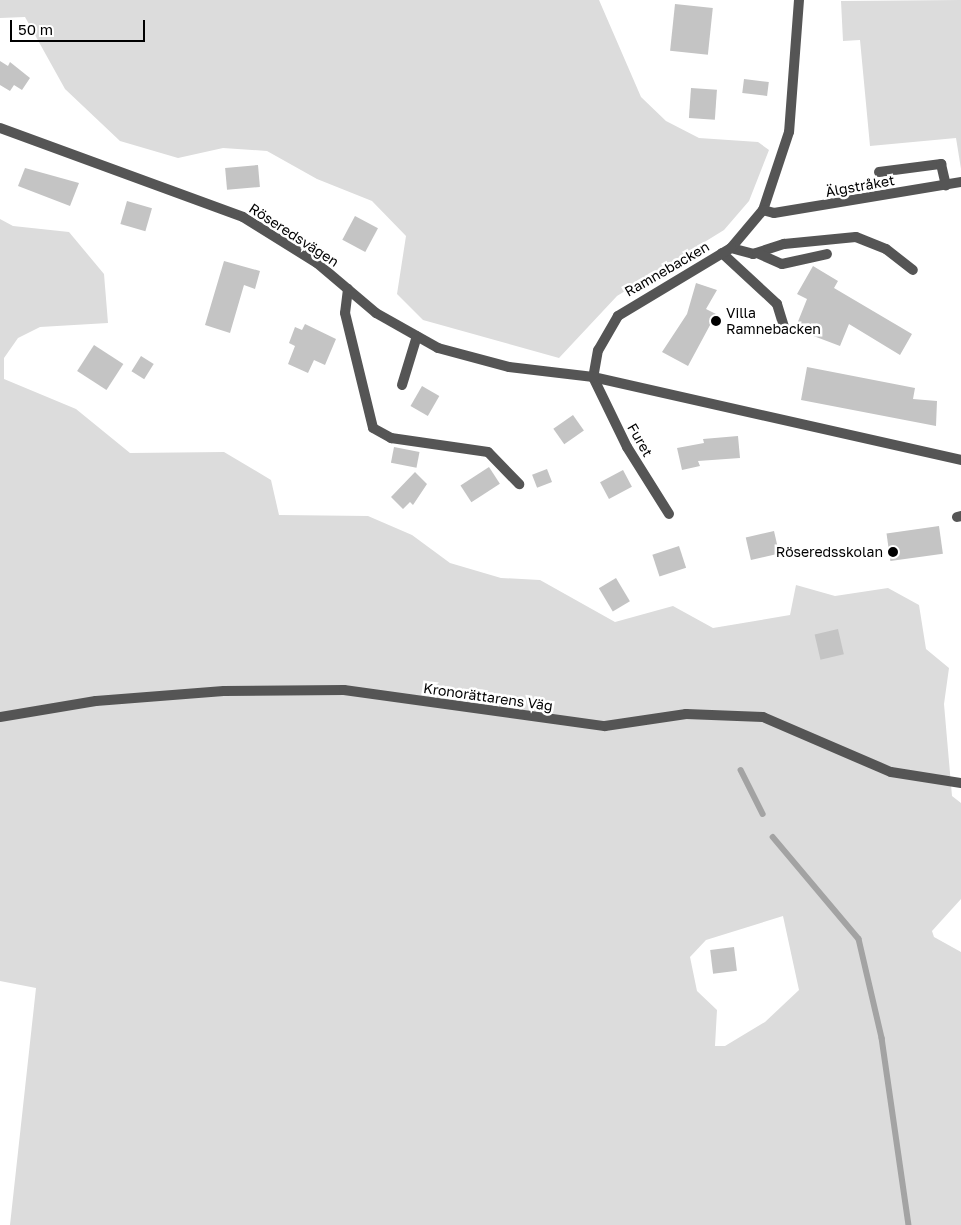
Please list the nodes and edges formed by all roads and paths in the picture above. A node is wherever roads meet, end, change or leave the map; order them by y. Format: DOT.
graph roads {
  1 [pos="798,0"];
  2 [pos="0,128"];
  3 [pos="879,172"];
  4 [pos="961,182"];
  5 [pos="946,185"];
  6 [pos="763,210"];
  7 [pos="727,251"];
  8 [pos="757,253"];
  9 [pos="827,254"];
  10 [pos="913,270"];
  11 [pos="348,289"];
  12 [pos="785,331"];
  13 [pos="417,336"];
  14 [pos="593,377"];
  15 [pos="402,385"];
  16 [pos="961,460"];
  17 [pos="519,484"];
  18 [pos="669,514"];
  19 [pos="0,717"];
  20 [pos="961,783"];
  1 -- 6 [label="street, Ramnebacken"];
  2 -- 11 [label="street, Röseredsvägen"];
  3 -- 5 [label="street"];
  4 -- 5 [label="street, Älgstråket"];
  5 -- 6 [label="street, Älgstråket"];
  6 -- 7 [label="street, Ramnebacken"];
  7 -- 8 [label="street"];
  7 -- 12 [label="street"];
  7 -- 14 [label="street, Ramnebacken"];
  8 -- 9 [label="street"];
  8 -- 10 [label="street"];
  11 -- 13 [label="street, Röseredsvägen"];
  11 -- 17 [label="street"];
  13 -- 14 [label="street, Röseredsvägen"];
  13 -- 15 [label="street"];
  14 -- 16 [label="street"];
  14 -- 18 [label="street, Furet"];
  19 -- 20 [label="street, Kronorättarens Väg"];
}
